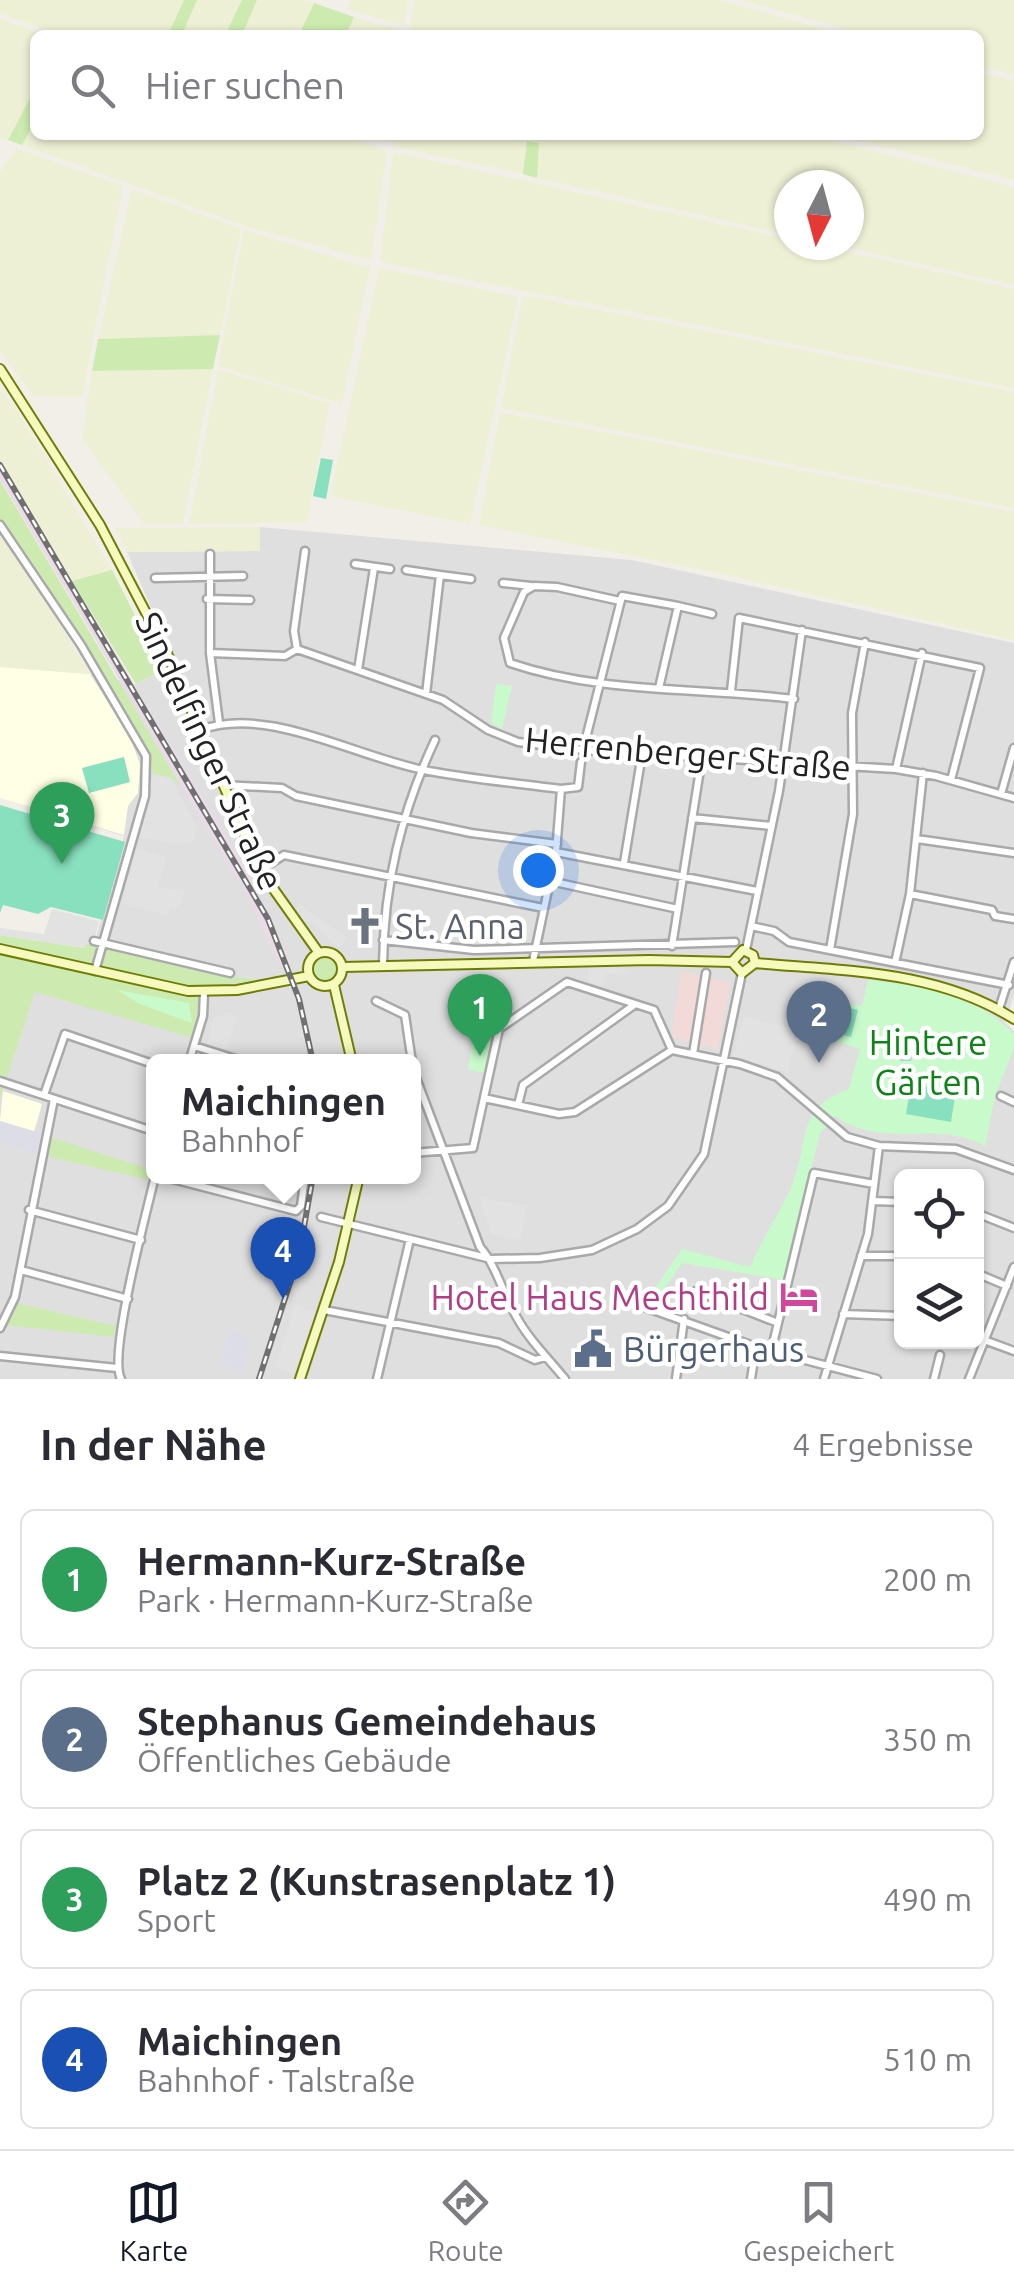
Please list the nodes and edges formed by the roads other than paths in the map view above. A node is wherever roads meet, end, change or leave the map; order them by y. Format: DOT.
graph roads {
  1 [pos="0,369"];
  2 [pos="0,525"];
  3 [pos="305,552"];
  4 [pos="210,554"];
  5 [pos="355,564"];
  6 [pos="374,568"];
  7 [pos="390,568"];
  8 [pos="406,570"];
  9 [pos="440,575"];
  10 [pos="208,576"];
  11 [pos="243,576"];
  12 [pos="155,578"];
  13 [pos="471,579"];
  14 [pos="503,583"];
  15 [pos="534,586"];
  16 [pos="207,598"];
  17 [pos="621,598"];
  18 [pos="250,600"];
  19 [pos="678,606"];
  20 [pos="712,614"];
  21 [pos="802,630"];
  22 [pos="865,642"];
  23 [pos="296,649"];
  24 [pos="210,652"];
  25 [pos="922,654"];
  26 [pos="358,670"];
  27 [pos="597,684"];
  28 [pos="659,688"];
  29 [pos="732,691"];
  30 [pos="426,694"];
  31 [pos="794,699"];
  32 [pos="220,723"];
  33 [pos="200,730"];
  34 [pos="436,740"];
  35 [pos="1014,748"];
  36 [pos="582,750"];
  37 [pos="642,754"];
  38 [pos="702,757"];
  39 [pos="784,760"];
  40 [pos="581,762"];
  41 [pos="852,766"];
  42 [pos="422,770"];
  43 [pos="896,770"];
  44 [pos="923,773"];
  45 [pos="951,780"];
  46 [pos="222,786"];
  47 [pos="561,789"];
  48 [pos="1001,794"];
  49 [pos="1014,798"];
  50 [pos="402,818"];
  51 [pos="692,818"];
  52 [pos="770,826"];
  53 [pos="917,839"];
  54 [pos="556,848"];
  55 [pos="1014,853"];
  56 [pos="624,862"];
  57 [pos="260,870"];
  58 [pos="683,875"];
  59 [pos="388,876"];
  60 [pos="550,881"];
  61 [pos="758,892"];
  62 [pos="910,894"];
  63 [pos="542,908"];
  64 [pos="678,909"];
  65 [pos="1014,919"];
  66 [pos="751,926"];
  67 [pos="383,940"];
  68 [pos="99,941"];
  69 [pos="735,942"];
  70 [pos="672,946"];
  71 [pos="0,949"];
  72 [pos="534,950"];
  73 [pos="746,950"];
  74 [pos="830,950"];
  75 [pos="319,953"];
  76 [pos="532,961"];
  77 [pos="732,962"];
  78 [pos="1014,962"];
  79 [pos="755,963"];
  80 [pos="894,963"];
  81 [pos="383,964"];
  82 [pos="343,967"];
  83 [pos="94,972"];
  84 [pos="706,972"];
  85 [pos="230,973"];
  86 [pos="742,973"];
  87 [pos="309,976"];
  88 [pos="334,984"];
  89 [pos="1009,984"];
  90 [pos="204,992"];
  91 [pos="376,1001"];
  92 [pos="636,1004"];
  93 [pos="999,1009"];
  94 [pos="1014,1019"];
  95 [pos="194,1046"];
  96 [pos="672,1050"];
  97 [pos="191,1054"];
  98 [pos="220,1054"];
  99 [pos="350,1054"];
  100 [pos="411,1054"];
  101 [pos="693,1054"];
  102 [pos="725,1061"];
  103 [pos="146,1062"];
  104 [pos="0,1081"];
  105 [pos="421,1093"];
  106 [pos="44,1095"];
  107 [pos="1001,1096"];
  108 [pos="484,1098"];
  109 [pos="54,1099"];
  110 [pos="1014,1102"];
  111 [pos="518,1106"];
  112 [pos="146,1129"];
  113 [pos="879,1146"];
  114 [pos="442,1152"];
  115 [pos="421,1153"];
  116 [pos="1014,1170"];
  117 [pos="156,1184"];
  118 [pos="189,1184"];
  119 [pos="304,1184"];
  120 [pos="356,1184"];
  121 [pos="874,1184"];
  122 [pos="872,1201"];
  123 [pos="894,1202"];
  124 [pos="29,1210"];
  125 [pos="984,1215"];
  126 [pos="321,1217"];
  127 [pos="348,1224"];
  128 [pos="1014,1228"];
  129 [pos="410,1239"];
  130 [pos="141,1240"];
  131 [pos="861,1256"];
  132 [pos="894,1256"];
  133 [pos="491,1259"];
  134 [pos="1014,1267"];
  135 [pos="21,1270"];
  136 [pos="984,1276"];
  137 [pos="1007,1286"];
  138 [pos="696,1291"];
  139 [pos="128,1298"];
  140 [pos="628,1302"];
  141 [pos="324,1310"];
  142 [pos="843,1314"];
  143 [pos="894,1316"];
  144 [pos="684,1318"];
  145 [pos="778,1323"];
  146 [pos="390,1326"];
  147 [pos="0,1328"];
  148 [pos="984,1330"];
  149 [pos="984,1340"];
  150 [pos="756,1347"];
  151 [pos="977,1349"];
  152 [pos="1014,1351"];
  153 [pos="771,1352"];
  154 [pos="940,1355"];
  155 [pos="0,1356"];
  156 [pos="545,1357"];
  157 [pos="827,1366"];
  158 [pos="117,1368"];
  159 [pos="121,1379"];
  160 [pos="300,1379"];
  161 [pos="377,1379"];
  162 [pos="564,1379"];
  163 [pos="676,1379"];
  164 [pos="751,1379"];
  165 [pos="824,1379"];
  166 [pos="877,1379"];
  167 [pos="934,1379"];
  168 [pos="969,1379"];
  1 -- 33 [label="main road, Sindelfinger Straße"];
  2 -- 68 [label="street"];
  3 -- 23 [label="street"];
  4 -- 10 [label="street"];
  5 -- 6 [label="street"];
  6 -- 7 [label="street"];
  6 -- 26 [label="street"];
  8 -- 9 [label="street"];
  9 -- 13 [label="street"];
  9 -- 30 [label="street"];
  10 -- 11 [label="street"];
  10 -- 12 [label="street"];
  10 -- 16 [label="street"];
  14 -- 15 [label="street"];
  15 -- 17 [label="street"];
  15 -- 27 [label="street"];
  16 -- 18 [label="street"];
  16 -- 24 [label="street"];
  17 -- 19 [label="street"];
  17 -- 27 [label="street"];
  19 -- 20 [label="street"];
  19 -- 28 [label="street"];
  21 -- 22 [label="street"];
  21 -- 29 [label="street"];
  21 -- 31 [label="street"];
  22 -- 25 [label="street"];
  22 -- 41 [label="street"];
  23 -- 24 [label="street"];
  23 -- 26 [label="street, Herrenberger Straße"];
  24 -- 32 [label="street"];
  25 -- 43 [label="street"];
  25 -- 45 [label="street"];
  26 -- 30 [label="street, Herrenberger Straße"];
  27 -- 28 [label="street"];
  27 -- 36 [label="street"];
  28 -- 29 [label="street"];
  29 -- 31 [label="street"];
  30 -- 36 [label="street, Herrenberger Straße"];
  31 -- 39 [label="street"];
  32 -- 33 [label="street"];
  32 -- 42 [label="street"];
  33 -- 46 [label="main road, Sindelfinger Straße"];
  34 -- 42 [label="street"];
  35 -- 48 [label="street"];
  36 -- 37 [label="street, Herrenberger Straße"];
  37 -- 38 [label="street, Herrenberger Straße"];
  37 -- 56 [label="street"];
  38 -- 39 [label="street, Herrenberger Straße"];
  38 -- 51 [label="street"];
  39 -- 41 [label="street, Herrenberger Straße"];
  39 -- 52 [label="street"];
  40 -- 47 [label="street"];
  41 -- 43 [label="street, Herrenberger Straße"];
  41 -- 74 [label="street"];
  42 -- 47 [label="street"];
  42 -- 50 [label="street"];
  43 -- 44 [label="street, Herrenberger Straße"];
  44 -- 45 [label="street, Herrenberger Straße"];
  44 -- 53 [label="street"];
  45 -- 48 [label="street, Herrenberger Straße"];
  46 -- 50 [label="street"];
  46 -- 57 [label="main road, Sindelfinger Straße"];
  47 -- 54 [label="street"];
  48 -- 49 [label="street, Herrenberger Straße"];
  50 -- 54 [label="street"];
  50 -- 59 [label="street"];
  51 -- 52 [label="street"];
  51 -- 58 [label="street"];
  52 -- 61 [label="street"];
  53 -- 55 [label="street"];
  53 -- 62 [label="street"];
  54 -- 56 [label="street"];
  54 -- 60 [label="street"];
  56 -- 58 [label="street"];
  57 -- 59 [label="street"];
  57 -- 75 [label="main road, Sindelfinger Straße"];
  58 -- 61 [label="street"];
  58 -- 64 [label="street"];
  59 -- 63 [label="street"];
  59 -- 67 [label="street"];
  60 -- 63 [label="street"];
  60 -- 64 [label="street"];
  61 -- 66 [label="street"];
  62 -- 65 [label="street"];
  62 -- 80 [label="street"];
  63 -- 72 [label="street"];
  64 -- 70 [label="street"];
  66 -- 73 [label="street"];
  66 -- 74 [label="street"];
  67 -- 72 [label="street"];
  67 -- 81 [label="street"];
  68 -- 83 [label="street"];
  68 -- 85 [label="street"];
  69 -- 70 [label="street"];
  70 -- 72 [label="street"];
  71 -- 83 [label="main road"];
  72 -- 76 [label="street"];
  73 -- 77 [label="main road"];
  73 -- 79 [label="main road"];
  74 -- 80 [label="street"];
  75 -- 82 [label="main road"];
  75 -- 87 [label="main road"];
  76 -- 77 [label="main road"];
  76 -- 81 [label="main road"];
  77 -- 86 [label="main road"];
  78 -- 89 [label="street"];
  79 -- 86 [label="main road"];
  79 -- 93 [label="main road"];
  80 -- 89 [label="street"];
  81 -- 82 [label="main road"];
  82 -- 88 [label="main road"];
  83 -- 90 [label="main road"];
  84 -- 101 [label="street"];
  86 -- 102 [label="street"];
  87 -- 88 [label="main road"];
  87 -- 90 [label="main road"];
  88 -- 99 [label="main road"];
  89 -- 93 [label="street"];
  90 -- 95 [label="street"];
  91 -- 100 [label="street"];
  92 -- 96 [label="street"];
  92 -- 108 [label="street"];
  92 -- 111 [label="street"];
  93 -- 94 [label="main road"];
  95 -- 97 [label="street"];
  95 -- 98 [label="street"];
  96 -- 101 [label="street"];
  96 -- 111 [label="street"];
  101 -- 102 [label="street"];
  102 -- 113 [label="street"];
  102 -- 133 [label="street"];
  103 -- 106 [label="street"];
  104 -- 106 [label="street"];
  105 -- 114 [label="street"];
  106 -- 109 [label="street"];
  107 -- 110 [label="street"];
  108 -- 111 [label="street"];
  108 -- 114 [label="street"];
  109 -- 112 [label="street"];
  109 -- 124 [label="street"];
  113 -- 116 [label="street"];
  113 -- 121 [label="street"];
  114 -- 115 [label="street"];
  114 -- 133 [label="street"];
  117 -- 130 [label="street"];
  118 -- 119 [label="street"];
  120 -- 127 [label="main road"];
  121 -- 122 [label="street"];
  121 -- 145 [label="street"];
  122 -- 123 [label="street"];
  122 -- 131 [label="street"];
  124 -- 130 [label="street"];
  124 -- 135 [label="street"];
  125 -- 128 [label="street"];
  126 -- 127 [label="street"];
  127 -- 129 [label="street"];
  127 -- 141 [label="main road"];
  129 -- 133 [label="street"];
  129 -- 146 [label="street"];
  130 -- 139 [label="street"];
  131 -- 132 [label="street"];
  131 -- 142 [label="street"];
  133 -- 156 [label="street"];
  134 -- 137 [label="street"];
  135 -- 139 [label="street"];
  135 -- 147 [label="street"];
  136 -- 137 [label="street"];
  137 -- 148 [label="street"];
  138 -- 145 [label="street"];
  139 -- 158 [label="street"];
  140 -- 144 [label="street"];
  141 -- 146 [label="street"];
  141 -- 160 [label="main road"];
  142 -- 143 [label="street"];
  142 -- 157 [label="street"];
  144 -- 150 [label="street"];
  144 -- 163 [label="street"];
  145 -- 153 [label="street"];
  146 -- 156 [label="street"];
  146 -- 161 [label="street"];
  149 -- 152 [label="street"];
  150 -- 153 [label="street"];
  150 -- 164 [label="street"];
  151 -- 168 [label="street"];
  153 -- 157 [label="street"];
  154 -- 167 [label="street"];
  155 -- 158 [label="street"];
  156 -- 162 [label="street"];
  157 -- 165 [label="street"];
  157 -- 166 [label="street"];
  158 -- 159 [label="street"];
}
